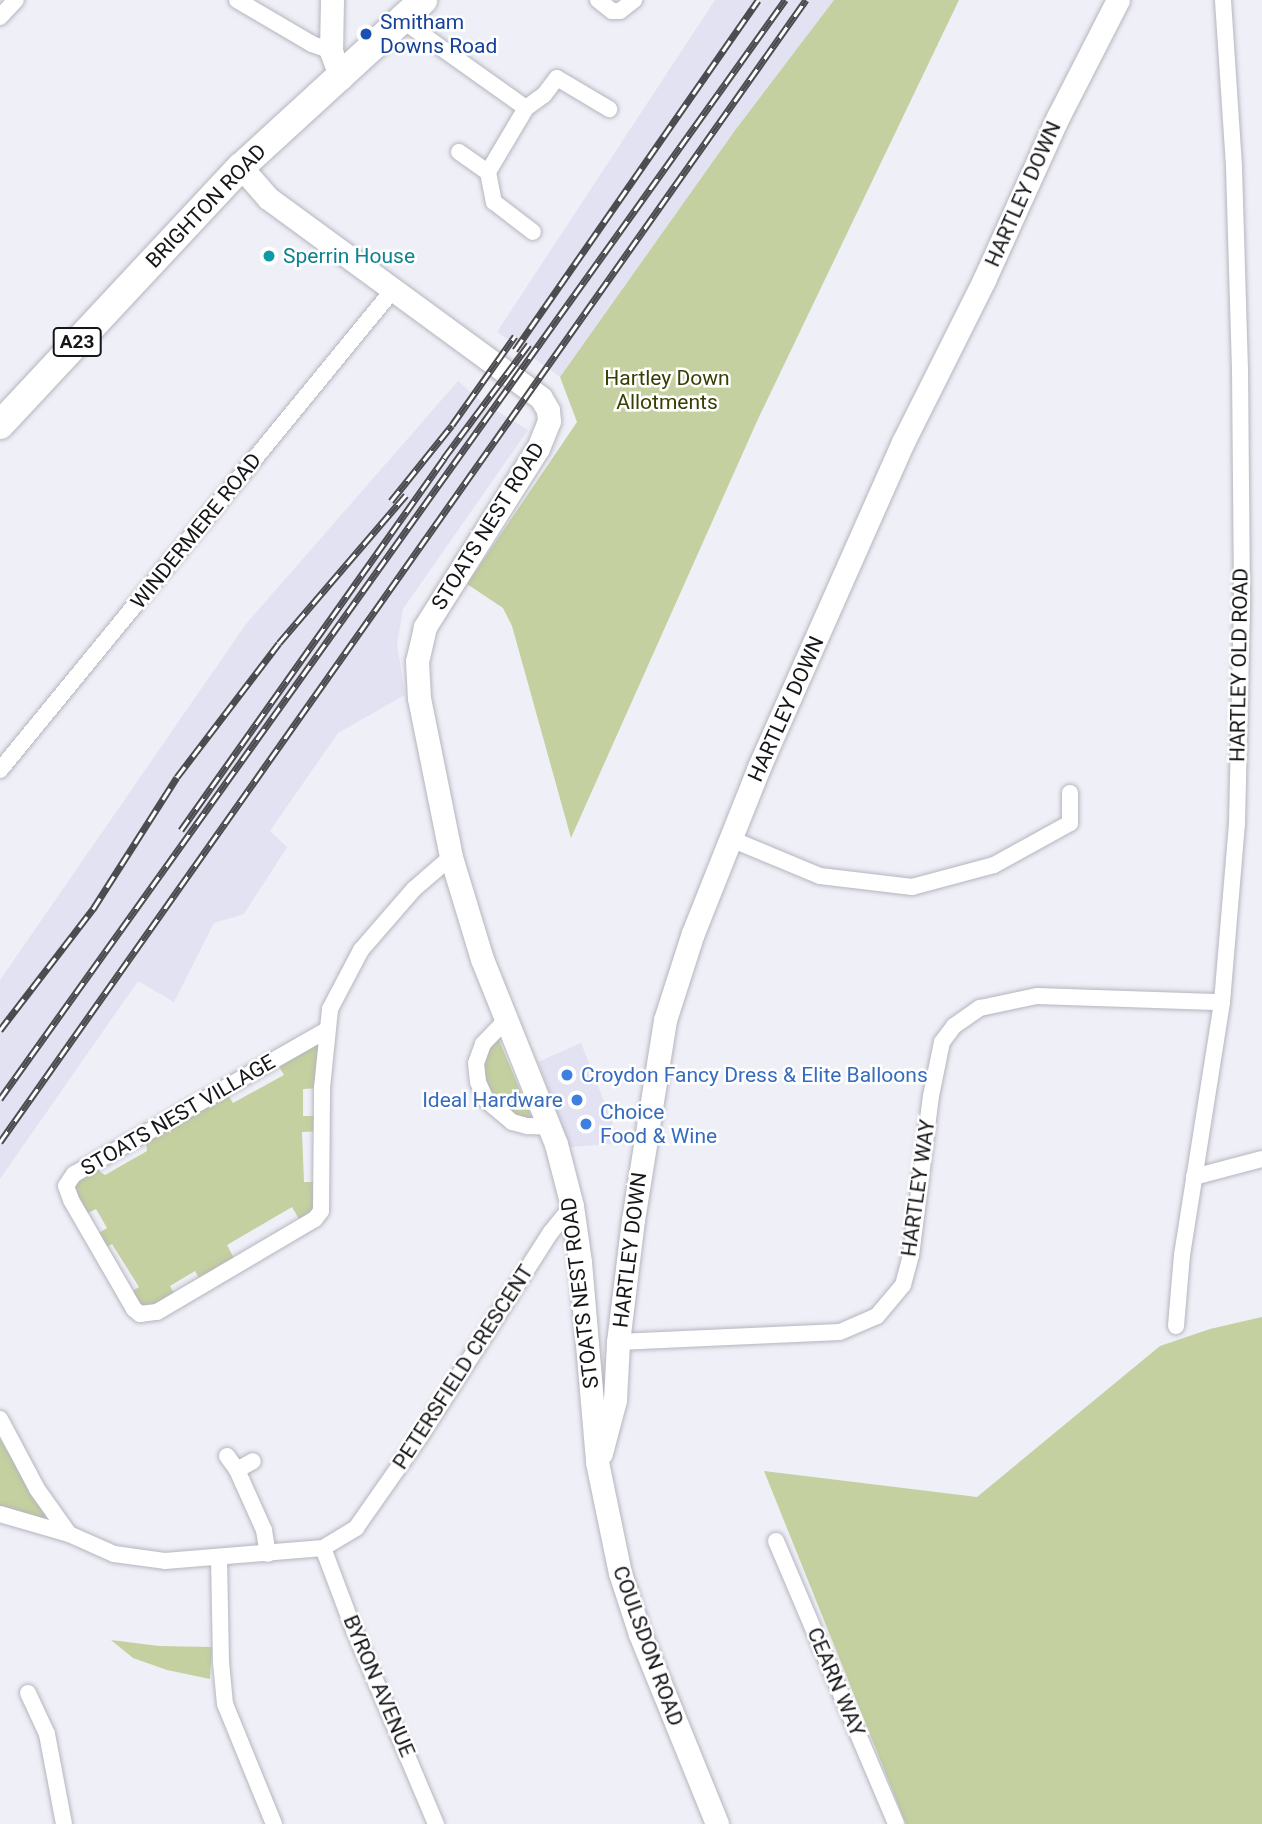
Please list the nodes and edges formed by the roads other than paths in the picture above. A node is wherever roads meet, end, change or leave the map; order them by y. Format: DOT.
graph roads {
  1 [pos="16,0"];
  2 [pos="237,0"];
  3 [pos="332,0"];
  4 [pos="424,0"];
  5 [pos="598,0"];
  6 [pos="634,0"];
  7 [pos="1118,0"];
  8 [pos="1223,0"];
  9 [pos="0,17"];
  10 [pos="402,20"];
  11 [pos="331,51"];
  12 [pos="341,78"];
  13 [pos="526,108"];
  14 [pos="609,109"];
  15 [pos="459,152"];
  16 [pos="241,167"];
  17 [pos="488,172"];
  18 [pos="533,232"];
  19 [pos="393,291"];
  20 [pos="0,425"];
  21 [pos="0,770"];
  22 [pos="1070,793"];
  23 [pos="731,839"];
  24 [pos="451,857"];
  25 [pos="1222,1002"];
  26 [pos="505,1021"];
  27 [pos="326,1031"];
  28 [pos="550,1127"];
  29 [pos="1262,1159"];
  30 [pos="1194,1177"];
  31 [pos="572,1206"];
  32 [pos="1176,1326"];
  33 [pos="618,1342"];
  34 [pos="0,1419"];
  35 [pos="227,1456"];
  36 [pos="253,1461"];
  37 [pos="597,1462"];
  38 [pos="237,1470"];
  39 [pos="0,1514"];
  40 [pos="69,1534"];
  41 [pos="776,1541"];
  42 [pos="323,1548"];
  43 [pos="268,1555"];
  44 [pos="219,1558"];
  45 [pos="28,1693"];
  46 [pos="64,1824"];
  47 [pos="274,1824"];
  48 [pos="436,1824"];
  49 [pos="718,1824"];
  50 [pos="896,1824"];
  1 -- 9 [label="street"];
  2 -- 11 [label="street"];
  3 -- 11 [label="main road"];
  4 -- 10 [label="highway, BRIGHTON ROAD / A23"];
  5 -- 6 [label="street"];
  7 -- 23 [label="main road, HARTLEY DOWN"];
  8 -- 25 [label="street, HARTLEY OLD ROAD"];
  10 -- 12 [label="highway, BRIGHTON ROAD / A23"];
  10 -- 13 [label="street"];
  11 -- 12 [label="main road"];
  12 -- 16 [label="highway, BRIGHTON ROAD / A23"];
  13 -- 14 [label="street"];
  13 -- 17 [label="street"];
  15 -- 17 [label="street"];
  16 -- 19 [label="main road, STOATS NEST ROAD"];
  16 -- 20 [label="highway, BRIGHTON ROAD / A23"];
  17 -- 18 [label="street"];
  19 -- 21 [label="street, WINDERMERE ROAD"];
  19 -- 24 [label="main road, STOATS NEST ROAD"];
  22 -- 23 [label="street"];
  23 -- 33 [label="main road, HARTLEY DOWN"];
  24 -- 26 [label="main road, STOATS NEST ROAD"];
  24 -- 27 [label="street, STOATS NEST VILLAGE"];
  25 -- 30 [label="street, HARTLEY OLD ROAD"];
  25 -- 33 [label="street, HARTLEY WAY"];
  26 -- 28 [label="main road, STOATS NEST ROAD"];
  26 -- 28 [label="street"];
  27 -- 27 [label="street, STOATS NEST VILLAGE"];
  28 -- 31 [label="main road, STOATS NEST ROAD"];
  29 -- 30 [label="street"];
  30 -- 32 [label="street, HARTLEY OLD ROAD"];
  31 -- 37 [label="main road, STOATS NEST ROAD"];
  31 -- 42 [label="street, PETERSFIELD CRESCENT"];
  33 -- 37 [label="main road, HARTLEY DOWN"];
  34 -- 40 [label="street"];
  35 -- 38 [label="street"];
  36 -- 38 [label="street"];
  37 -- 49 [label="main road, COULSDON ROAD"];
  38 -- 43 [label="street"];
  39 -- 40 [label="street"];
  40 -- 44 [label="street"];
  41 -- 50 [label="street, CEARN WAY"];
  42 -- 43 [label="street"];
  42 -- 48 [label="street, BYRON AVENUE"];
  43 -- 44 [label="street"];
  44 -- 47 [label="street"];
  45 -- 46 [label="street"];
}
